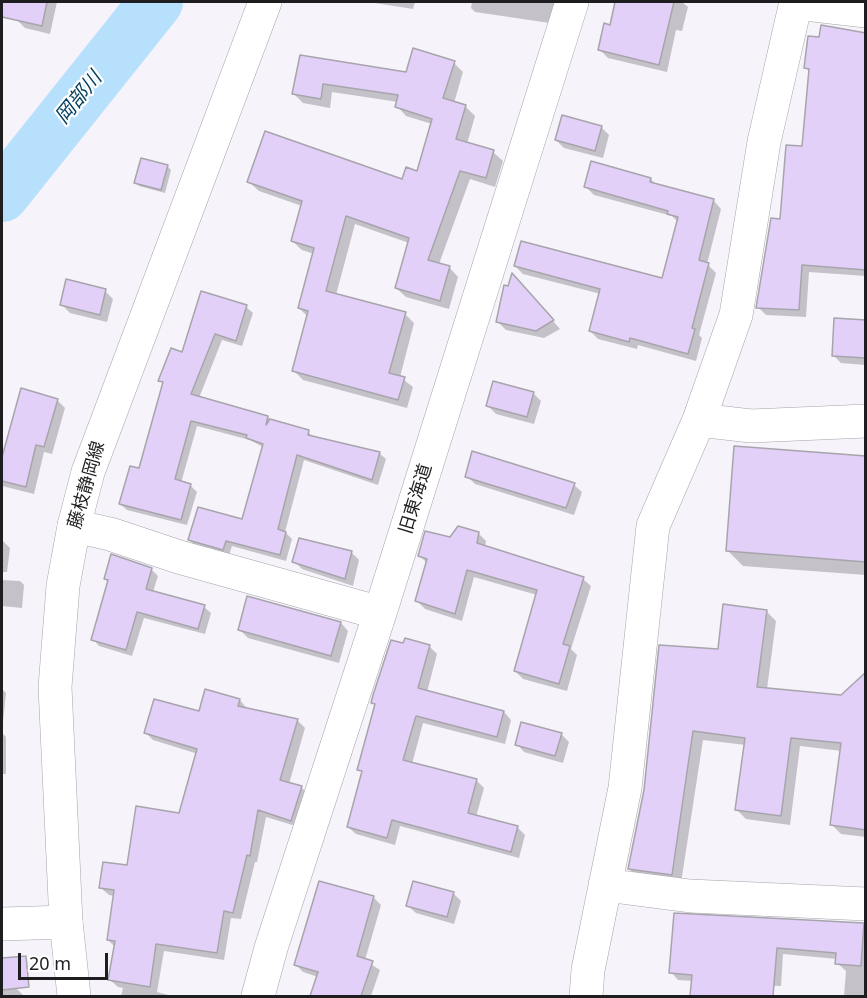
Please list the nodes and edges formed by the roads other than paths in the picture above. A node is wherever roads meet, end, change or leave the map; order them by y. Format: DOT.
graph roads {
  1 [pos="265,2"];
  2 [pos="572,2"];
  3 [pos="796,2"];
  4 [pos="866,11"];
  5 [pos="699,420"];
  6 [pos="866,421"];
  7 [pos="74,526"];
  8 [pos="380,613"];
  9 [pos="605,885"];
  10 [pos="866,904"];
  11 [pos="66,922"];
  12 [pos="2,924"];
  13 [pos="74,996"];
  14 [pos="258,996"];
  15 [pos="586,996"];
  1 -- 7 [label="street, 藤枝静岡線"];
  2 -- 8 [label="street, 旧東海道"];
  3 -- 4 [label="street"];
  3 -- 5 [label="street"];
  5 -- 6 [label="street"];
  5 -- 9 [label="street"];
  7 -- 8 [label="street"];
  7 -- 11 [label="street, 藤枝静岡線"];
  8 -- 14 [label="street, 旧東海道"];
  9 -- 10 [label="street"];
  9 -- 15 [label="street"];
  11 -- 12 [label="street"];
  11 -- 13 [label="street, 藤枝静岡線"];
}
